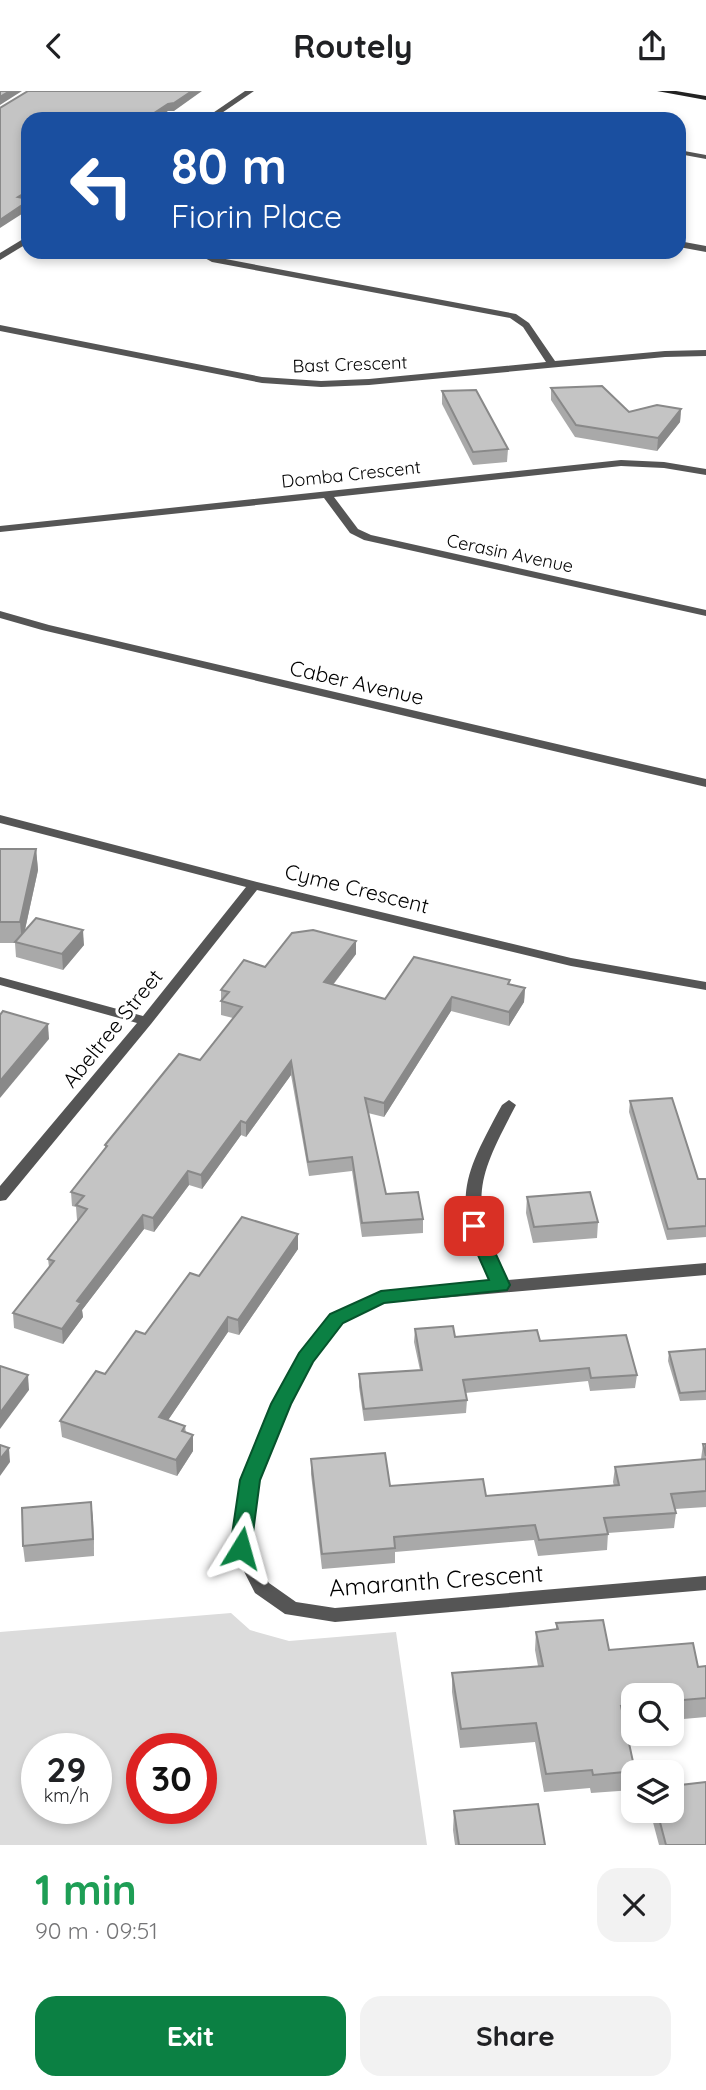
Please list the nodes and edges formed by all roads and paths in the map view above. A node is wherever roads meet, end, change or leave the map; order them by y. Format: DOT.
graph roads {
  1 [pos="250,91"];
  2 [pos="661,91"];
  3 [pos="706,97"];
  4 [pos="218,112"];
  5 [pos="686,153"];
  6 [pos="706,157"];
  7 [pos="21,244"];
  8 [pos="686,245"];
  9 [pos="706,249"];
  10 [pos="0,257"];
  11 [pos="212,259"];
  12 [pos="0,328"];
  13 [pos="706,353"];
  14 [pos="552,364"];
  15 [pos="706,472"];
  16 [pos="327,494"];
  17 [pos="0,529"];
  18 [pos="706,613"];
  19 [pos="0,614"];
  20 [pos="706,783"];
  21 [pos="0,819"];
  22 [pos="254,885"];
  23 [pos="0,981"];
  24 [pos="706,986"];
  25 [pos="146,1021"];
  26 [pos="509,1105"];
  27 [pos="0,1196"];
  28 [pos="706,1269"];
  29 [pos="501,1285"];
  30 [pos="706,1583"];
  1 -- 4 [label="street"];
  2 -- 3 [label="street"];
  5 -- 6 [label="street"];
  7 -- 10 [label="street"];
  8 -- 9 [label="street"];
  11 -- 14 [label="street"];
  12 -- 14 [label="street, Bast Crescent"];
  13 -- 14 [label="street, Bast Crescent"];
  15 -- 16 [label="street, Domba Crescent"];
  16 -- 17 [label="street, Domba Crescent"];
  16 -- 18 [label="street, Cerasin Avenue"];
  19 -- 20 [label="street, Caber Avenue"];
  21 -- 22 [label="street, Cyme Crescent"];
  22 -- 24 [label="street, Cyme Crescent"];
  22 -- 25 [label="street, Abeltree Street"];
  23 -- 25 [label="street"];
  25 -- 27 [label="street, Abeltree Street"];
  26 -- 29 [label="street"];
  28 -- 29 [label="street, Amaranth Crescent"];
  29 -- 30 [label="street, Amaranth Crescent"];
}
